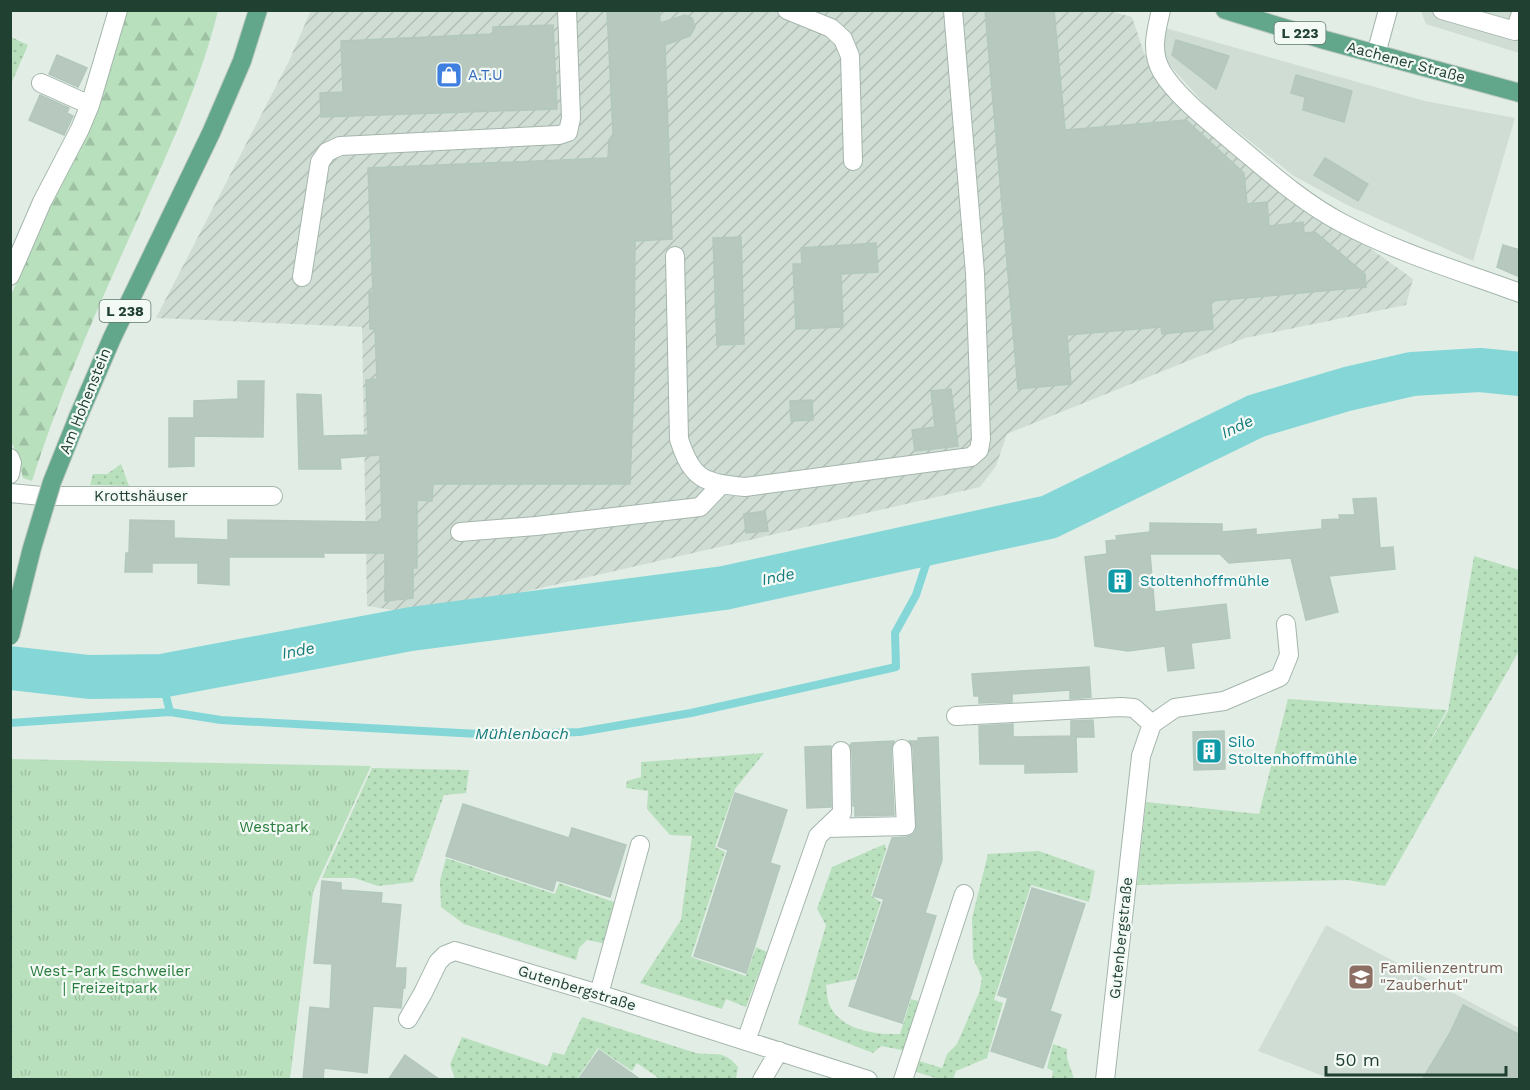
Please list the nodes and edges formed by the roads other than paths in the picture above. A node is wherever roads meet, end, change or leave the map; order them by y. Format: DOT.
graph roads {
  1 [pos="118,10"];
  2 [pos="258,10"];
  3 [pos="567,10"];
  4 [pos="787,10"];
  5 [pos="953,10"];
  6 [pos="1161,10"];
  7 [pos="1225,10"];
  8 [pos="1388,10"];
  9 [pos="1453,12"];
  10 [pos="1520,16"];
  11 [pos="1376,54"];
  12 [pos="41,83"];
  13 [pos="1520,93"];
  14 [pos="90,105"];
  15 [pos="853,161"];
  16 [pos="675,256"];
  17 [pos="10,276"];
  18 [pos="302,277"];
  19 [pos="1520,293"];
  20 [pos="10,458"];
  21 [pos="10,474"];
  22 [pos="721,485"];
  23 [pos="10,493"];
  24 [pos="273,496"];
  25 [pos="460,532"];
  26 [pos="1286,624"];
  27 [pos="10,636"];
  28 [pos="957,716"];
  29 [pos="1152,724"];
  30 [pos="902,749"];
  31 [pos="841,751"];
  32 [pos="826,828"];
  33 [pos="640,845"];
  34 [pos="964,894"];
  35 [pos="599,994"];
  36 [pos="408,1018"];
  37 [pos="746,1041"];
  38 [pos="779,1051"];
  39 [pos="762,1080"];
  40 [pos="868,1080"];
  41 [pos="903,1080"];
  42 [pos="1105,1080"];
  1 -- 14 [label="street"];
  2 -- 27 [label="main road, Am Hohenstein / L 238, bridge"];
  3 -- 18 [label="street"];
  4 -- 15 [label="street"];
  5 -- 22 [label="street"];
  6 -- 19 [label="street"];
  7 -- 11 [label="main road, Aachener Straße / L 223"];
  8 -- 11 [label="street"];
  9 -- 10 [label="street"];
  11 -- 13 [label="main road, Aachener Straße / L 223"];
  12 -- 14 [label="street"];
  14 -- 17 [label="street"];
  16 -- 22 [label="street"];
  20 -- 21 [label="street"];
  22 -- 25 [label="street"];
  23 -- 24 [label="street, Krottshäuser"];
  26 -- 29 [label="street"];
  28 -- 29 [label="street"];
  29 -- 42 [label="street, Gutenbergstraße"];
  30 -- 32 [label="street"];
  31 -- 32 [label="street"];
  32 -- 37 [label="street"];
  33 -- 35 [label="street"];
  34 -- 41 [label="street"];
  35 -- 36 [label="street, Gutenbergstraße"];
  35 -- 37 [label="street, Gutenbergstraße"];
  37 -- 38 [label="street, Gutenbergstraße"];
  38 -- 39 [label="street"];
  38 -- 40 [label="street, Gutenbergstraße"];
}
